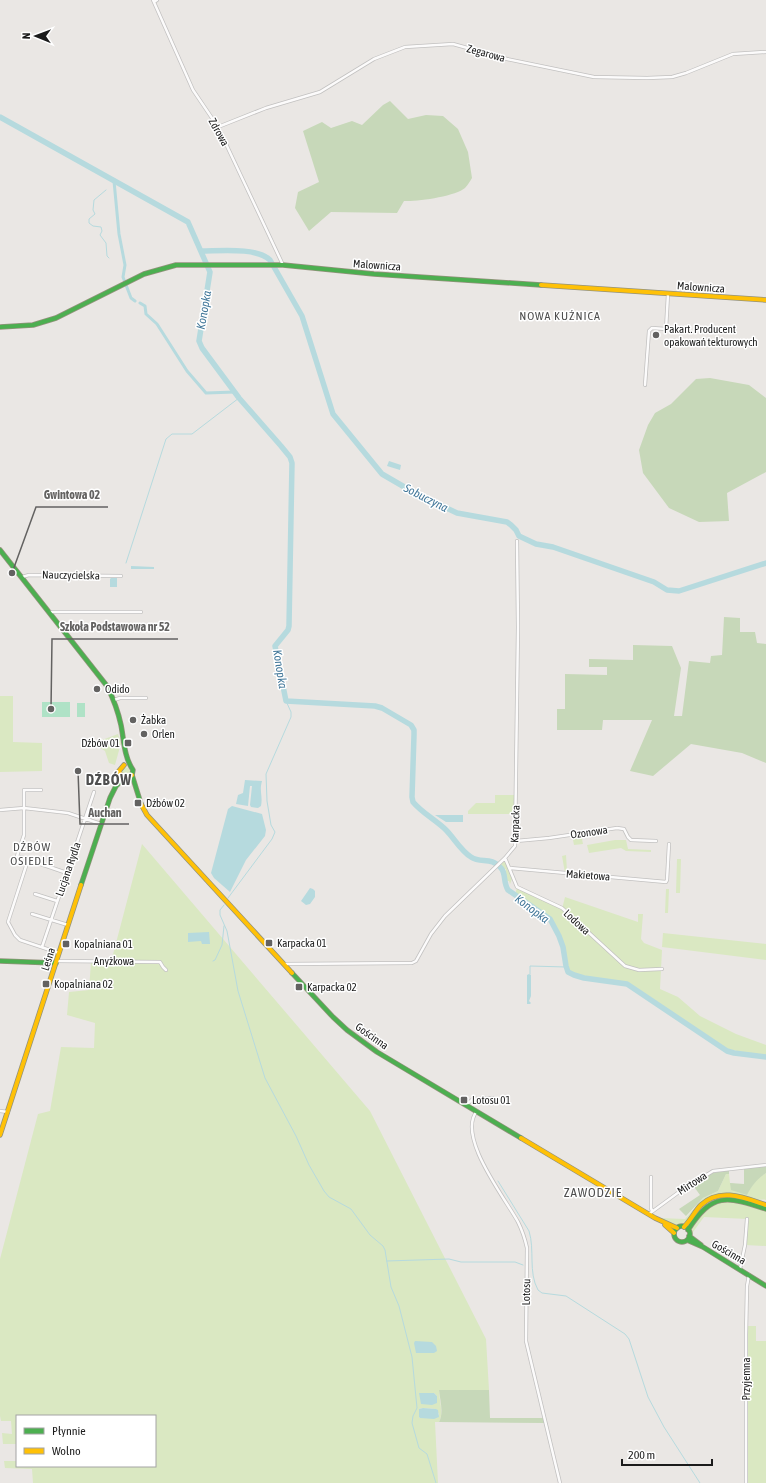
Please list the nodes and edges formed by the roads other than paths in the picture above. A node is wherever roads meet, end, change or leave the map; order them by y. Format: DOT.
graph roads {
  1 [pos="157,0"];
  2 [pos="153,1"];
  3 [pos="766,52"];
  4 [pos="218,127"];
  5 [pos="283,265"];
  6 [pos="668,294"];
  7 [pos="766,300"];
  8 [pos="0,327"];
  9 [pos="645,386"];
  10 [pos="516,541"];
  11 [pos="0,550"];
  12 [pos="121,576"];
  13 [pos="22,577"];
  14 [pos="50,612"];
  15 [pos="141,612"];
  16 [pos="146,698"];
  17 [pos="114,700"];
  18 [pos="126,754"];
  19 [pos="124,765"];
  20 [pos="129,766"];
  21 [pos="120,774"];
  22 [pos="132,775"];
  23 [pos="126,778"];
  24 [pos="41,790"];
  25 [pos="114,790"];
  26 [pos="136,790"];
  27 [pos="94,792"];
  28 [pos="24,808"];
  29 [pos="0,810"];
  30 [pos="85,819"];
  31 [pos="101,824"];
  32 [pos="516,841"];
  33 [pos="656,841"];
  34 [pos="669,844"];
  35 [pos="505,858"];
  36 [pos="28,860"];
  37 [pos="510,868"];
  38 [pos="67,873"];
  39 [pos="35,894"];
  40 [pos="57,901"];
  41 [pos="32,914"];
  42 [pos="51,920"];
  43 [pos="69,925"];
  44 [pos="42,947"];
  45 [pos="60,953"];
  46 [pos="0,961"];
  47 [pos="56,962"];
  48 [pos="284,964"];
  49 [pos="662,969"];
  50 [pos="166,970"];
  51 [pos="493,1098"];
  52 [pos="466,1105"];
  53 [pos="477,1111"];
  54 [pos="0,1112"];
  55 [pos="8,1112"];
  56 [pos="0,1135"];
  57 [pos="766,1165"];
  58 [pos="651,1177"];
  59 [pos="766,1205"];
  60 [pos="766,1209"];
  61 [pos="650,1213"];
  62 [pos="747,1219"];
  63 [pos="662,1223"];
  64 [pos="684,1227"];
  65 [pos="677,1228"];
  66 [pos="688,1230"];
  67 [pos="674,1233"];
  68 [pos="688,1238"];
  69 [pos="740,1268"];
  70 [pos="750,1275"];
  71 [pos="766,1286"];
  72 [pos="560,1483"];
  73 [pos="746,1483"];
  1 -- 2 [label="street"];
  2 -- 4 [label="street, Zdrowa"];
  3 -- 4 [label="street, Zegarowa"];
  4 -- 5 [label="street, Zdrowa"];
  5 -- 6 [label="main road, Malownicza"];
  5 -- 8 [label="main road, Malownicza"];
  6 -- 7 [label="main road, Malownicza"];
  6 -- 9 [label="street"];
  10 -- 32 [label="street, Karpacka"];
  11 -- 13 [label="main road"];
  12 -- 13 [label="street, Nauczycielska"];
  13 -- 14 [label="main road"];
  14 -- 15 [label="street"];
  14 -- 17 [label="main road"];
  16 -- 17 [label="street"];
  17 -- 18 [label="main road"];
  18 -- 19 [label="main road"];
  18 -- 20 [label="main road"];
  19 -- 20 [label="main road"];
  19 -- 21 [label="main road"];
  20 -- 22 [label="main road"];
  21 -- 23 [label="main road"];
  21 -- 25 [label="main road, Leśna"];
  22 -- 23 [label="main road"];
  22 -- 26 [label="main road, Gościnna"];
  23 -- 25 [label="main road, Leśna"];
  23 -- 26 [label="main road, Gościnna"];
  24 -- 28 [label="street"];
  25 -- 31 [label="main road, Leśna"];
  26 -- 48 [label="main road, Gościnna"];
  27 -- 30 [label="street, Lucjana Rydla"];
  28 -- 29 [label="street"];
  28 -- 30 [label="street"];
  28 -- 36 [label="street"];
  30 -- 31 [label="street"];
  30 -- 38 [label="street, Lucjana Rydla"];
  31 -- 43 [label="main road, Leśna"];
  32 -- 33 [label="street, Ozonowa"];
  32 -- 35 [label="street, Karpacka"];
  34 -- 37 [label="street, Makietowa"];
  35 -- 37 [label="street, Lodowa"];
  35 -- 48 [label="street, Karpacka"];
  36 -- 38 [label="street"];
  36 -- 44 [label="street"];
  37 -- 49 [label="street, Lodowa"];
  38 -- 40 [label="street, Lucjana Rydla"];
  39 -- 40 [label="street"];
  40 -- 42 [label="street, Lucjana Rydla"];
  41 -- 42 [label="street"];
  42 -- 43 [label="street"];
  42 -- 44 [label="street, Lucjana Rydla"];
  43 -- 45 [label="main road, Leśna"];
  44 -- 45 [label="street"];
  45 -- 47 [label="main road, Leśna"];
  46 -- 47 [label="main road"];
  47 -- 50 [label="street, Anyżkowa"];
  47 -- 55 [label="main road, Leśna"];
  48 -- 52 [label="main road, Gościnna"];
  51 -- 52 [label="street"];
  52 -- 53 [label="main road, Gościnna"];
  53 -- 61 [label="main road, Gościnna"];
  53 -- 72 [label="street, Lotosu"];
  54 -- 55 [label="street"];
  55 -- 56 [label="main road, Leśna"];
  57 -- 61 [label="street, Mirtowa"];
  58 -- 61 [label="street"];
  59 -- 64 [label="main road"];
  60 -- 66 [label="main road"];
  61 -- 63 [label="main road, Gościnna"];
  62 -- 69 [label="street"];
  63 -- 65 [label="main road, Gościnna"];
  63 -- 67 [label="main road, Gościnna"];
  64 -- 65 [label="main road"];
  64 -- 66 [label="main road"];
  65 -- 67 [label="main road"];
  66 -- 68 [label="main road"];
  67 -- 68 [label="main road"];
  68 -- 69 [label="main road, Gościnna"];
  69 -- 70 [label="main road, Gościnna"];
  70 -- 71 [label="main road, Gościnna"];
  70 -- 73 [label="street, Przyjemna"];
}
